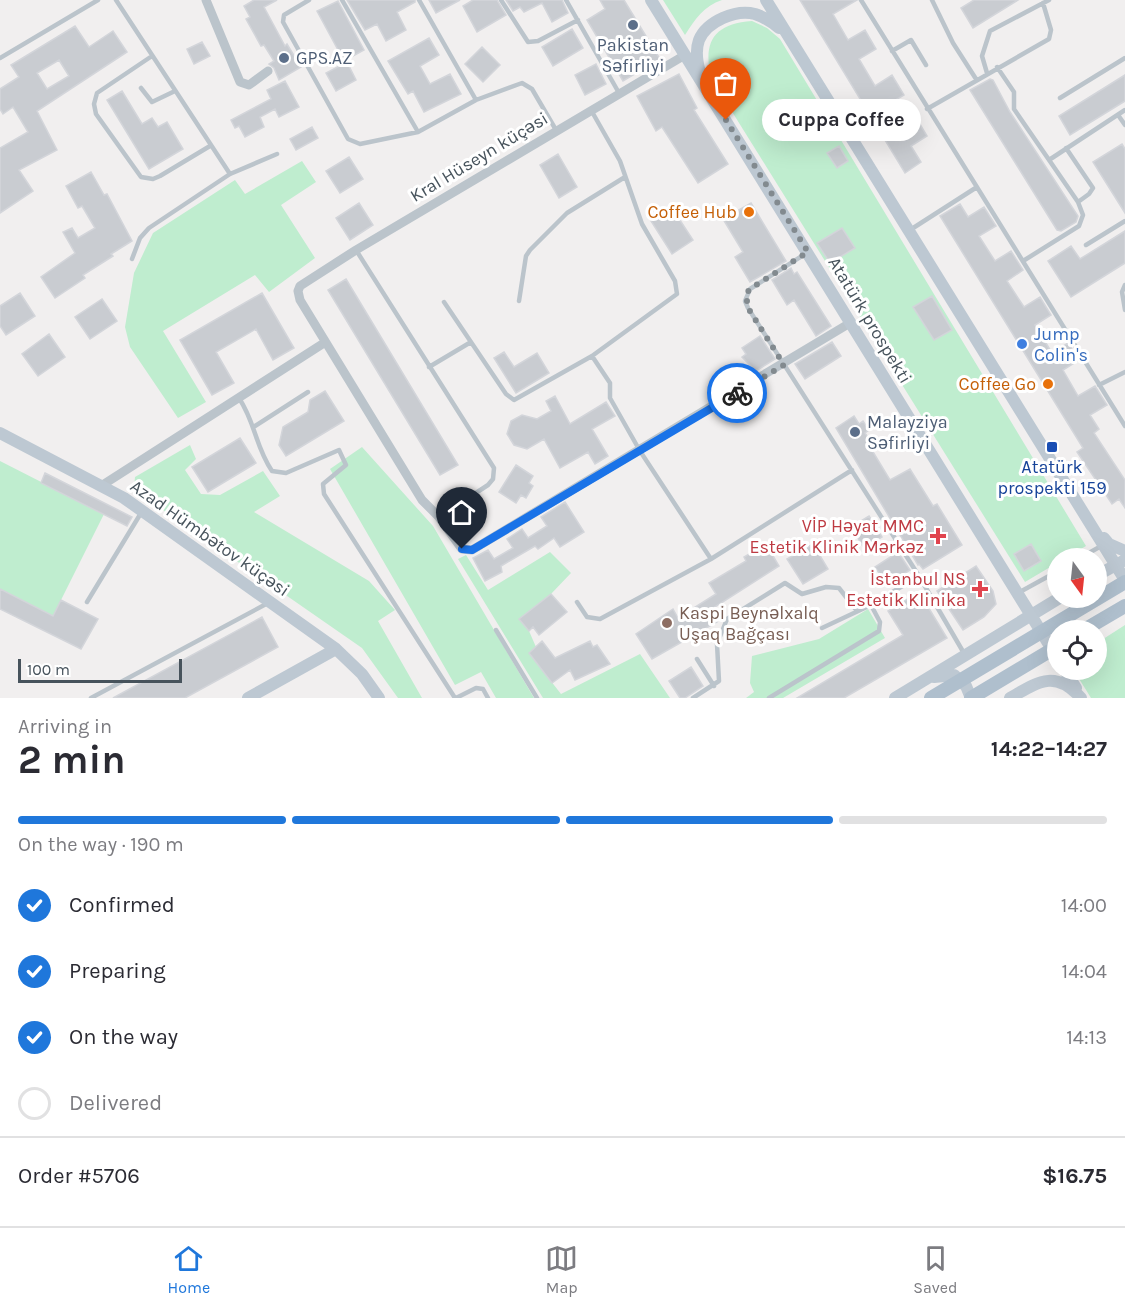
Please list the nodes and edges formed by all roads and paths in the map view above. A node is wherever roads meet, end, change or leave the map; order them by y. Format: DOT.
graph roads {
  1 [pos="98,0"];
  2 [pos="116,0"];
  3 [pos="206,0"];
  4 [pos="309,0"];
  5 [pos="342,0"];
  6 [pos="419,0"];
  7 [pos="501,0"];
  8 [pos="566,0"];
  9 [pos="651,0"];
  10 [pos="766,0"];
  11 [pos="861,0"];
  12 [pos="932,0"];
  13 [pos="1048,0"];
  14 [pos="1043,3"];
  15 [pos="578,20"];
  16 [pos="785,32"];
  17 [pos="700,39"];
  18 [pos="892,51"];
  19 [pos="685,55"];
  20 [pos="152,56"];
  21 [pos="0,58"];
  22 [pos="1125,58"];
  23 [pos="926,65"];
  24 [pos="997,68"];
  25 [pos="268,71"];
  26 [pos="987,73"];
  27 [pos="976,79"];
  28 [pos="703,84"];
  29 [pos="141,88"];
  30 [pos="175,91"];
  31 [pos="619,93"];
  32 [pos="1060,98"];
  33 [pos="476,100"];
  34 [pos="927,109"];
  35 [pos="591,110"];
  36 [pos="1125,110"];
  37 [pos="1118,115"];
  38 [pos="1125,125"];
  39 [pos="556,130"];
  40 [pos="418,132"];
  41 [pos="210,146"];
  42 [pos="1066,148"];
  43 [pos="277,154"];
  44 [pos="1049,160"];
  45 [pos="230,174"];
  46 [pos="625,177"];
  47 [pos="977,187"];
  48 [pos="1078,202"];
  49 [pos="1125,221"];
  50 [pos="910,230"];
  51 [pos="1086,245"];
  52 [pos="356,250"];
  53 [pos="808,252"];
  54 [pos="132,259"];
  55 [pos="1023,261"];
  56 [pos="1125,285"];
  57 [pos="519,301"];
  58 [pos="444,302"];
  59 [pos="1125,310"];
  60 [pos="850,323"];
  61 [pos="471,342"];
  62 [pos="324,343"];
  63 [pos="592,356"];
  64 [pos="784,365"];
  65 [pos="429,368"];
  66 [pos="1125,372"];
  67 [pos="1099,385"];
  68 [pos="308,392"];
  69 [pos="239,398"];
  70 [pos="255,426"];
  71 [pos="1125,426"];
  72 [pos="0,433"];
  73 [pos="640,452"];
  74 [pos="852,470"];
  75 [pos="101,486"];
  76 [pos="142,510"];
  77 [pos="439,517"];
  78 [pos="1086,518"];
  79 [pos="1103,545"];
  80 [pos="1098,548"];
  81 [pos="1125,551"];
  82 [pos="711,559"];
  83 [pos="1120,562"];
  84 [pos="1107,570"];
  85 [pos="919,576"];
  86 [pos="1047,577"];
  87 [pos="1125,581"];
  88 [pos="1017,593"];
  89 [pos="87,602"];
  90 [pos="270,602"];
  91 [pos="578,602"];
  92 [pos="871,605"];
  93 [pos="1047,605"];
  94 [pos="1125,606"];
  95 [pos="857,611"];
  96 [pos="1030,615"];
  97 [pos="1101,620"];
  98 [pos="822,628"];
  99 [pos="496,630"];
  100 [pos="1047,642"];
  101 [pos="336,649"];
  102 [pos="1047,653"];
  103 [pos="966,655"];
  104 [pos="697,659"];
  105 [pos="1070,680"];
  106 [pos="920,683"];
  107 [pos="714,686"];
  108 [pos="91,698"];
  109 [pos="248,698"];
  110 [pos="379,698"];
  111 [pos="456,698"];
  112 [pos="488,698"];
  113 [pos="537,698"];
  114 [pos="693,698"];
  115 [pos="769,698"];
  116 [pos="896,698"];
  117 [pos="931,698"];
  118 [pos="971,698"];
  119 [pos="1010,698"];
  120 [pos="1081,698"];
  1 -- 21 [label="lane"];
  2 -- 20 [label="lane"];
  3 -- 25 [label="street"];
  4 -- 40 [label="lane"];
  5 -- 40 [label="lane"];
  6 -- 33 [label="lane"];
  7 -- 15 [label="lane"];
  8 -- 15 [label="lane"];
  9 -- 19 [label="main road, Atatürk prospekti"];
  10 -- 16 [label="main road"];
  11 -- 18 [label="lane"];
  12 -- 27 [label="lane"];
  13 -- 14 [label="lane"];
  14 -- 24 [label="lane"];
  14 -- 26 [label="lane"];
  15 -- 31 [label="lane"];
  16 -- 17 [label="main road"];
  16 -- 50 [label="main road"];
  17 -- 19 [label="main road"];
  17 -- 28 [label="main road"];
  18 -- 23 [label="lane"];
  18 -- 34 [label="lane"];
  19 -- 28 [label="main road, Atatürk prospekti"];
  19 -- 31 [label="street, Kral Hüseyn küçəsi"];
  20 -- 30 [label="lane"];
  20 -- 41 [label="lane"];
  22 -- 32 [label="lane"];
  24 -- 26 [label="lane"];
  24 -- 44 [label="lane"];
  26 -- 27 [label="lane"];
  27 -- 34 [label="lane"];
  28 -- 53 [label="main road, Atatürk prospekti"];
  29 -- 30 [label="lane"];
  30 -- 41 [label="lane"];
  31 -- 35 [label="street, Kral Hüseyn küçəsi"];
  33 -- 39 [label="lane"];
  33 -- 40 [label="lane"];
  34 -- 47 [label="lane"];
  35 -- 39 [label="street, Kral Hüseyn küçəsi"];
  35 -- 46 [label="lane"];
  36 -- 37 [label="lane"];
  37 -- 38 [label="lane"];
  37 -- 42 [label="lane"];
  39 -- 52 [label="street, Kral Hüseyn küçəsi"];
  41 -- 45 [label="lane"];
  42 -- 44 [label="lane"];
  42 -- 48 [label="lane"];
  43 -- 45 [label="lane"];
  44 -- 48 [label="lane"];
  45 -- 54 [label="lane"];
  46 -- 57 [label="lane"];
  46 -- 63 [label="lane"];
  47 -- 50 [label="lane"];
  47 -- 55 [label="lane"];
  48 -- 55 [label="lane"];
  49 -- 51 [label="lane"];
  50 -- 78 [label="main road"];
  52 -- 62 [label="street, Kral Hüseyn küçəsi"];
  52 -- 65 [label="lane"];
  53 -- 60 [label="main road, Atatürk prospekti"];
  53 -- 64 [label="lane"];
  55 -- 67 [label="lane"];
  56 -- 59 [label="lane"];
  58 -- 61 [label="lane"];
  60 -- 64 [label="street"];
  60 -- 88 [label="main road, Atatürk prospekti"];
  61 -- 63 [label="lane"];
  61 -- 65 [label="lane"];
  62 -- 69 [label="street"];
  62 -- 77 [label="street"];
  63 -- 73 [label="lane"];
  64 -- 73 [label="street"];
  64 -- 74 [label="lane"];
  65 -- 77 [label="lane"];
  66 -- 67 [label="lane"];
  67 -- 71 [label="lane"];
  68 -- 70 [label="lane"];
  69 -- 70 [label="lane"];
  69 -- 75 [label="street"];
  70 -- 111 [label="lane"];
  72 -- 75 [label="main road, Azad Hümbətov küçəsi"];
  73 -- 77 [label="street"];
  73 -- 82 [label="lane"];
  74 -- 82 [label="lane"];
  74 -- 85 [label="lane"];
  75 -- 76 [label="main road, Azad Hümbətov küçəsi"];
  76 -- 89 [label="lane"];
  76 -- 90 [label="main road, Azad Hümbətov küçəsi"];
  78 -- 79 [label="main road"];
  78 -- 81 [label="main road"];
  79 -- 80 [label="lane"];
  79 -- 83 [label="main road"];
  82 -- 91 [label="lane"];
  83 -- 84 [label="main road"];
  83 -- 87 [label="main road"];
  85 -- 92 [label="lane"];
  85 -- 103 [label="lane"];
  86 -- 88 [label="lane"];
  87 -- 117 [label="main road, bridge"];
  88 -- 96 [label="main road, Atatürk prospekti"];
  90 -- 101 [label="main road, Azad Hümbətov küçəsi"];
  90 -- 108 [label="lane"];
  92 -- 95 [label="lane"];
  92 -- 115 [label="lane"];
  93 -- 96 [label="main road"];
  94 -- 97 [label="main road"];
  95 -- 98 [label="lane"];
  95 -- 107 [label="lane"];
  96 -- 100 [label="main road, Atatürk prospekti"];
  96 -- 103 [label="main road"];
  99 -- 113 [label="lane"];
  101 -- 109 [label="main road"];
  101 -- 110 [label="main road, Azad Hümbətov küçəsi"];
  102 -- 118 [label="main road, bridge"];
  103 -- 106 [label="main road"];
  104 -- 107 [label="lane"];
  105 -- 120 [label="main road"];
  106 -- 116 [label="main road"];
  106 -- 118 [label="main road"];
  107 -- 114 [label="lane"];
  111 -- 112 [label="lane"];
  119 -- 120 [label="main road"];
}
